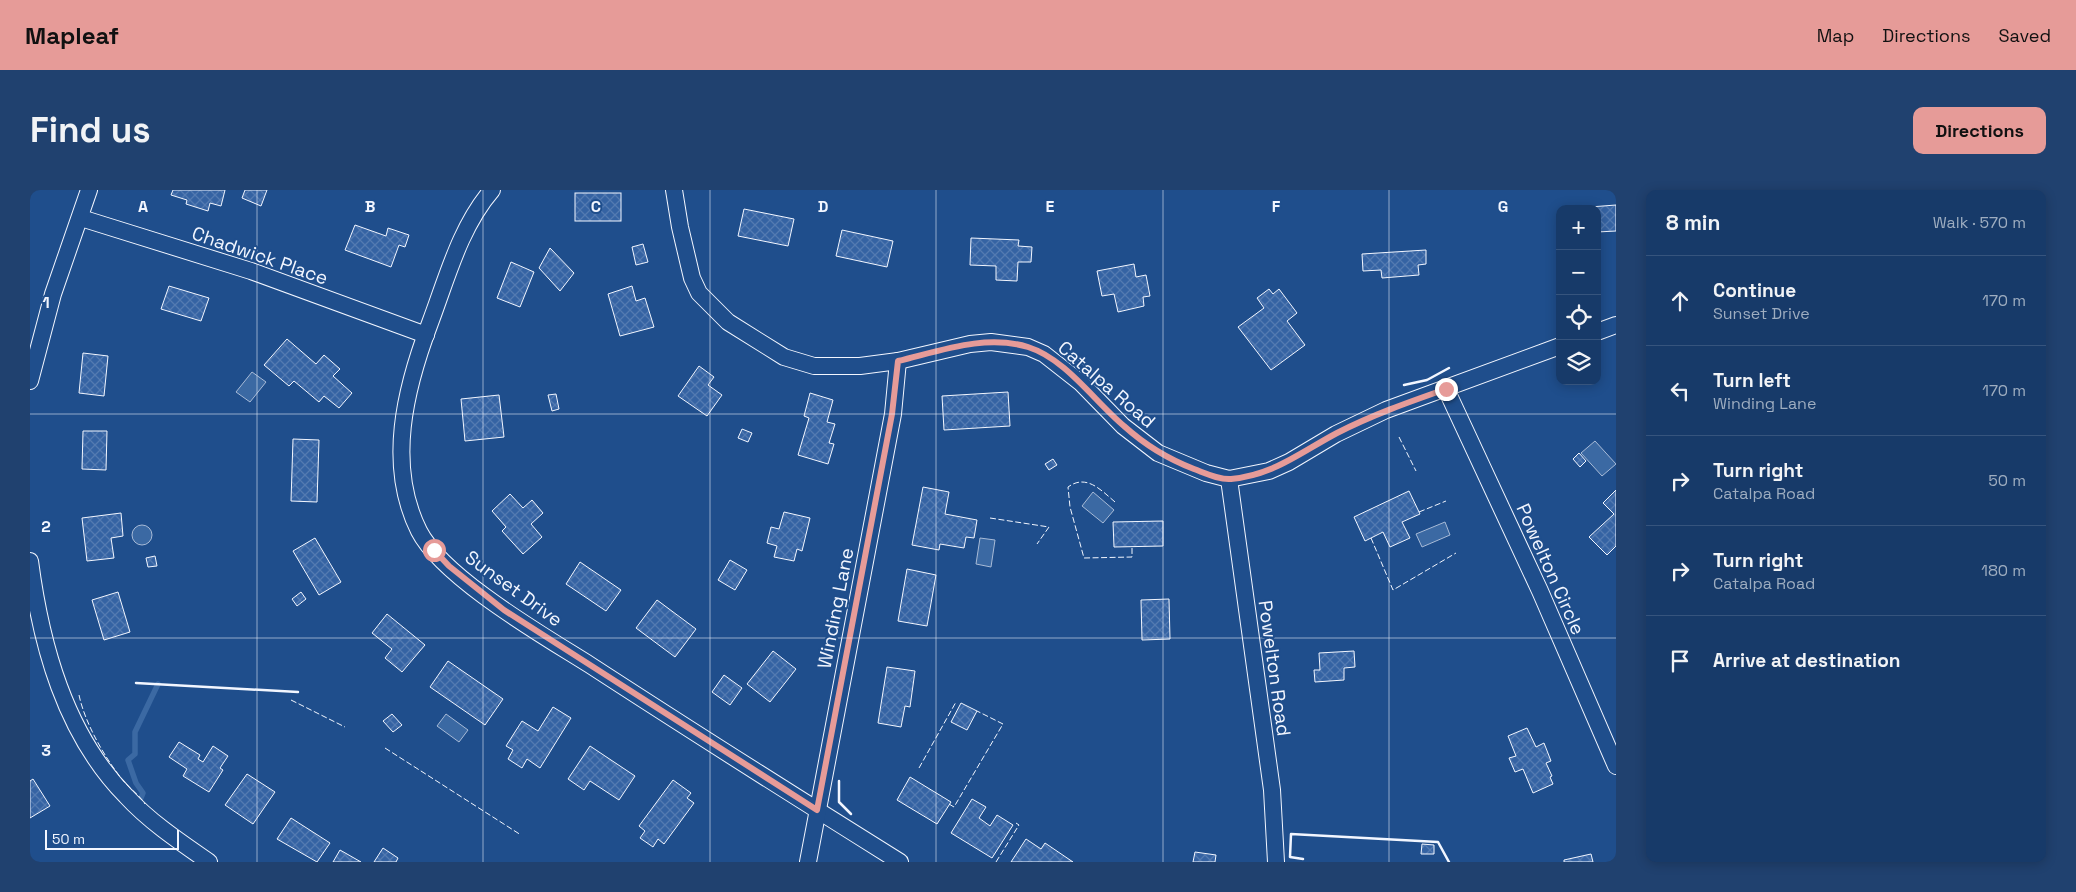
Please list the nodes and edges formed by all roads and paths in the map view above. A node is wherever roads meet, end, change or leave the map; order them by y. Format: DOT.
graph roads {
  1 [pos="90,190"];
  2 [pos="492,190"];
  3 [pos="674,190"];
  4 [pos="81,218"];
  5 [pos="1616,325"];
  6 [pos="1601,331"];
  7 [pos="426,334"];
  8 [pos="1556,348"];
  9 [pos="898,361"];
  10 [pos="30,381"];
  11 [pos="1446,389"];
  12 [pos="1229,479"];
  13 [pos="30,561"];
  14 [pos="1616,766"];
  15 [pos="817,810"];
  16 [pos="209,862"];
  17 [pos="808,862"];
  18 [pos="900,862"];
  19 [pos="1276,862"];
  1 -- 4 [label="street"];
  2 -- 7 [label="street, Sunset Drive"];
  3 -- 9 [label="street, Catalpa Road"];
  4 -- 7 [label="street, Chadwick Place"];
  4 -- 10 [label="street"];
  5 -- 6 [label="street"];
  7 -- 15 [label="street, Sunset Drive"];
  8 -- 11 [label="street, Catalpa Road"];
  9 -- 12 [label="street, Catalpa Road"];
  9 -- 15 [label="street, Winding Lane"];
  11 -- 12 [label="street, Catalpa Road"];
  11 -- 14 [label="street, Powelton Circle"];
  12 -- 19 [label="street, Powelton Road"];
  13 -- 16 [label="street"];
  15 -- 17 [label="street, Winding Lane"];
  15 -- 18 [label="street, Sunset Drive"];
}
